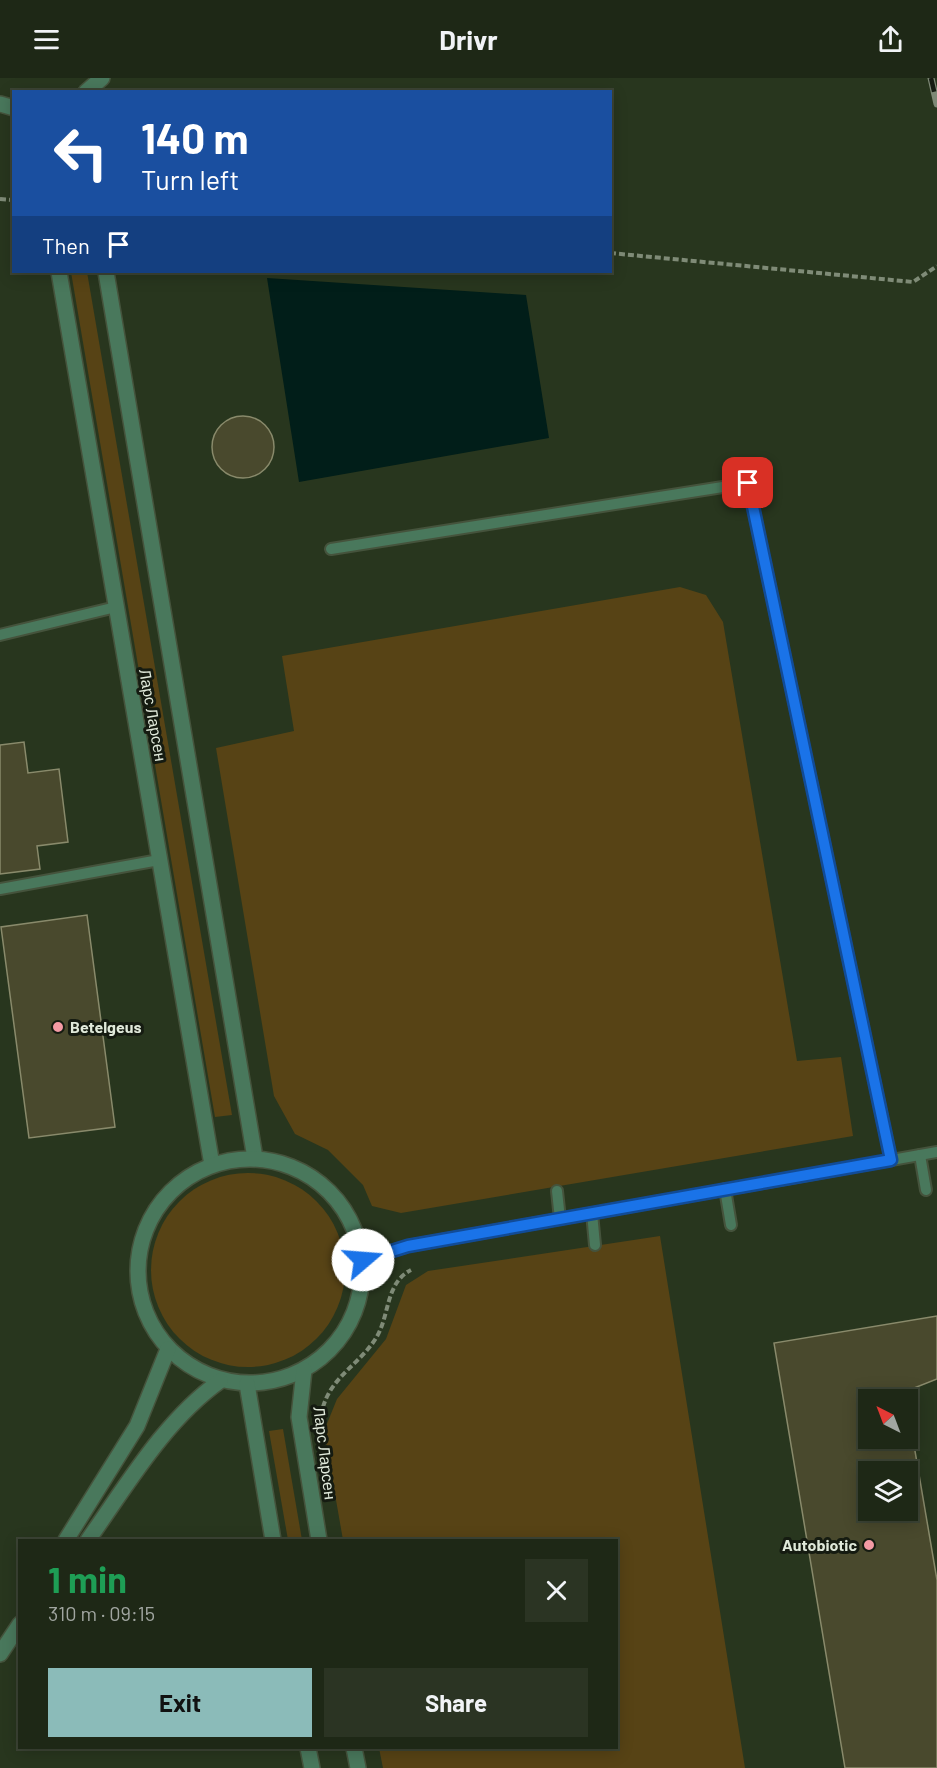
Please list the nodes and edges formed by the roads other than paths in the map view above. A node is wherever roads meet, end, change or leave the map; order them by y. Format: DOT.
graph roads {
  1 [pos="102,78"];
  2 [pos="88,90"];
  3 [pos="59,273"];
  4 [pos="106,273"];
  5 [pos="331,549"];
  6 [pos="116,607"];
  7 [pos="0,635"];
  8 [pos="159,860"];
  9 [pos="0,889"];
  10 [pos="937,1152"];
  11 [pos="920,1155"];
  12 [pos="255,1158"];
  13 [pos="891,1160"];
  14 [pos="212,1165"];
  15 [pos="726,1190"];
  16 [pos="926,1190"];
  17 [pos="557,1191"];
  18 [pos="592,1213"];
  19 [pos="560,1219"];
  20 [pos="731,1225"];
  21 [pos="595,1245"];
  22 [pos="363,1260"];
  23 [pos="168,1349"];
  24 [pos="304,1370"];
  25 [pos="220,1380"];
  26 [pos="247,1384"];
  27 [pos="67,1539"];
  28 [pos="89,1539"];
  29 [pos="273,1539"];
  30 [pos="319,1539"];
  31 [pos="18,1627"];
  32 [pos="0,1654"];
  33 [pos="308,1749"];
  34 [pos="354,1749"];
  35 [pos="312,1768"];
  36 [pos="358,1768"];
  1 -- 2 [label="street"];
  3 -- 6 [label="street, Ларс Ларсен"];
  4 -- 12 [label="street"];
  5 -- 13 [label="lane"];
  6 -- 7 [label="lane"];
  6 -- 8 [label="street, Ларс Ларсен"];
  8 -- 9 [label="lane"];
  8 -- 14 [label="street, Ларс Ларсен"];
  10 -- 11 [label="lane"];
  11 -- 13 [label="lane"];
  11 -- 16 [label="lane"];
  12 -- 14 [label="street"];
  12 -- 22 [label="street"];
  13 -- 15 [label="lane"];
  14 -- 23 [label="street"];
  15 -- 18 [label="lane"];
  15 -- 20 [label="lane"];
  17 -- 19 [label="lane"];
  18 -- 19 [label="lane"];
  18 -- 21 [label="lane"];
  19 -- 22 [label="lane"];
  22 -- 24 [label="street"];
  23 -- 25 [label="street"];
  23 -- 27 [label="street"];
  24 -- 26 [label="street"];
  24 -- 30 [label="street, Ларс Ларсен"];
  25 -- 26 [label="street"];
  25 -- 28 [label="street"];
  26 -- 29 [label="street"];
  31 -- 32 [label="street"];
  33 -- 35 [label="street"];
  34 -- 36 [label="street"];
}
